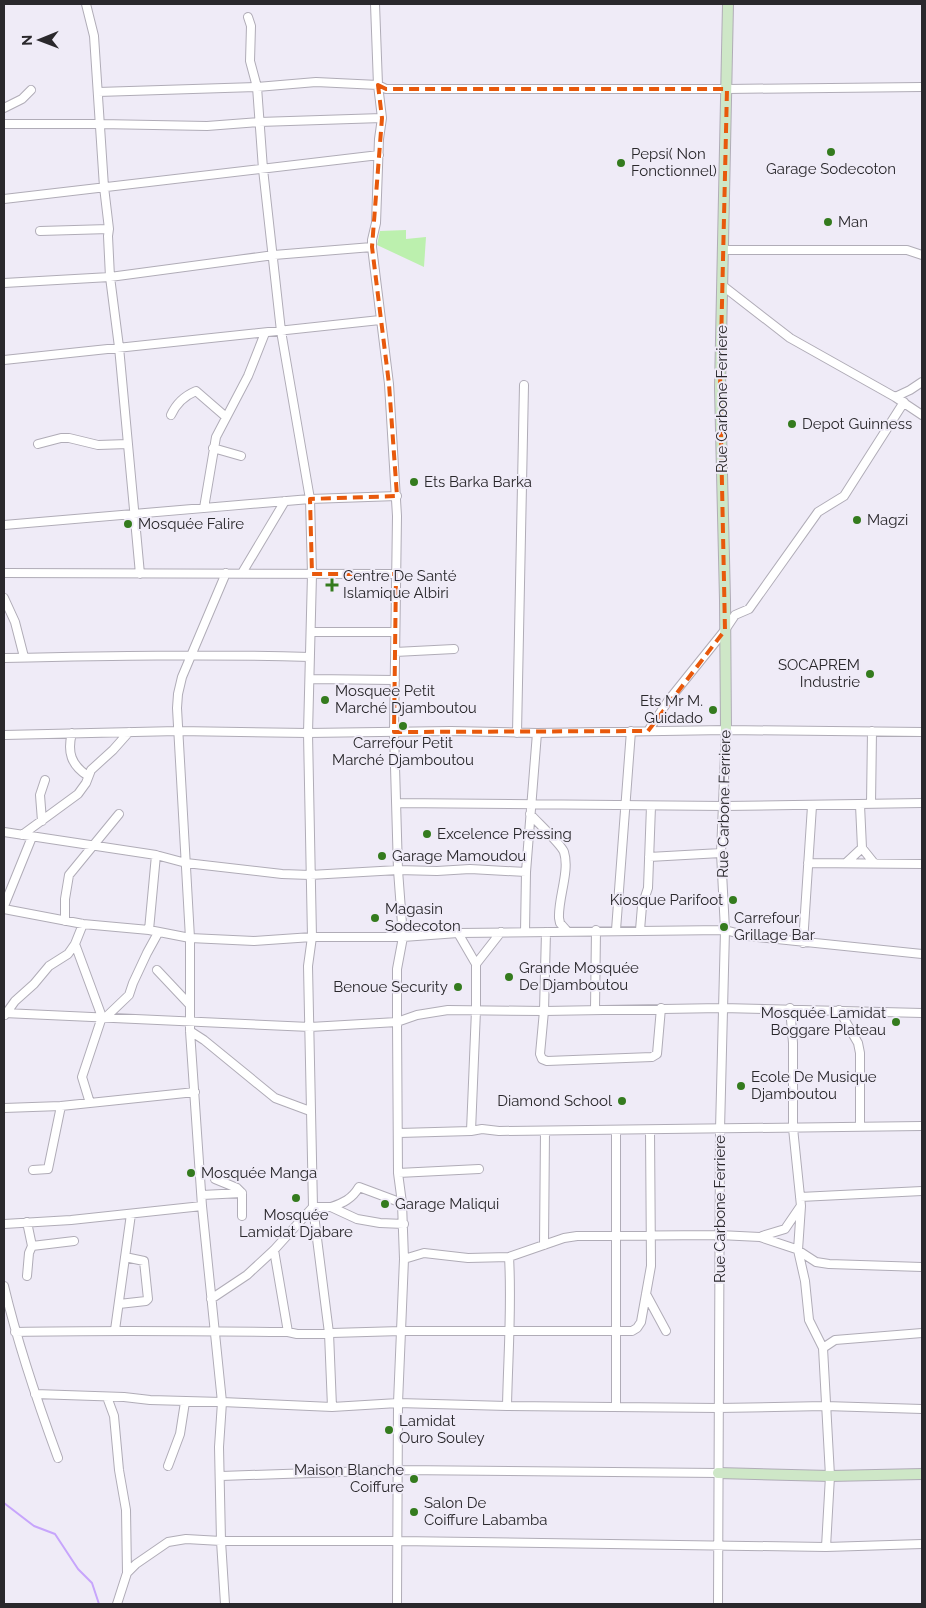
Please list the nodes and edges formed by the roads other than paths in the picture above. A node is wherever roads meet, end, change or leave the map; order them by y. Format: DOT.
graph roads {
  1 [pos="86,4"];
  2 [pos="375,4"];
  3 [pos="728,4"];
  4 [pos="248,17"];
  5 [pos="378,85"];
  6 [pos="257,87"];
  7 [pos="922,87"];
  8 [pos="727,89"];
  9 [pos="31,90"];
  10 [pos="98,92"];
  11 [pos="4,108"];
  12 [pos="382,118"];
  13 [pos="259,122"];
  14 [pos="4,124"];
  15 [pos="100,124"];
  16 [pos="379,155"];
  17 [pos="263,169"];
  18 [pos="104,187"];
  19 [pos="4,199"];
  20 [pos="109,229"];
  21 [pos="40,231"];
  22 [pos="372,247"];
  23 [pos="724,250"];
  24 [pos="274,255"];
  25 [pos="922,255"];
  26 [pos="110,276"];
  27 [pos="4,283"];
  28 [pos="723,286"];
  29 [pos="380,320"];
  30 [pos="281,331"];
  31 [pos="265,333"];
  32 [pos="119,347"];
  33 [pos="4,360"];
  34 [pos="922,382"];
  35 [pos="524,386"];
  36 [pos="895,397"];
  37 [pos="904,402"];
  38 [pos="922,415"];
  39 [pos="170,416"];
  40 [pos="226,417"];
  41 [pos="38,444"];
  42 [pos="128,444"];
  43 [pos="213,448"];
  44 [pos="241,456"];
  45 [pos="397,496"];
  46 [pos="310,500"];
  47 [pos="285,501"];
  48 [pos="204,508"];
  49 [pos="134,516"];
  50 [pos="4,525"];
  51 [pos="4,573"];
  52 [pos="226,573"];
  53 [pos="242,573"];
  54 [pos="140,574"];
  55 [pos="312,574"];
  56 [pos="396,574"];
  57 [pos="4,598"];
  58 [pos="725,630"];
  59 [pos="311,632"];
  60 [pos="396,632"];
  61 [pos="454,649"];
  62 [pos="395,652"];
  63 [pos="191,656"];
  64 [pos="24,657"];
  65 [pos="310,657"];
  66 [pos="4,658"];
  67 [pos="310,679"];
  68 [pos="395,680"];
  69 [pos="726,730"];
  70 [pos="178,731"];
  71 [pos="631,731"];
  72 [pos="648,731"];
  73 [pos="872,731"];
  74 [pos="130,732"];
  75 [pos="394,732"];
  76 [pos="922,732"];
  77 [pos="72,733"];
  78 [pos="308,733"];
  79 [pos="517,733"];
  80 [pos="537,733"];
  81 [pos="4,735"];
  82 [pos="88,776"];
  83 [pos="45,780"];
  84 [pos="396,803"];
  85 [pos="922,803"];
  86 [pos="871,804"];
  87 [pos="531,805"];
  88 [pos="860,805"];
  89 [pos="625,806"];
  90 [pos="651,806"];
  91 [pos="724,806"];
  92 [pos="812,806"];
  93 [pos="119,814"];
  94 [pos="530,814"];
  95 [pos="42,821"];
  96 [pos="4,832"];
  97 [pos="22,835"];
  98 [pos="32,837"];
  99 [pos="94,846"];
  100 [pos="862,848"];
  101 [pos="720,853"];
  102 [pos="156,855"];
  103 [pos="649,857"];
  104 [pos="847,862"];
  105 [pos="186,863"];
  106 [pos="808,863"];
  107 [pos="874,863"];
  108 [pos="922,864"];
  109 [pos="398,870"];
  110 [pos="526,872"];
  111 [pos="310,875"];
  112 [pos="4,908"];
  113 [pos="65,921"];
  114 [pos="83,924"];
  115 [pos="149,930"];
  116 [pos="596,930"];
  117 [pos="616,930"];
  118 [pos="640,930"];
  119 [pos="725,930"];
  120 [pos="567,931"];
  121 [pos="458,932"];
  122 [pos="501,932"];
  123 [pos="525,932"];
  124 [pos="546,932"];
  125 [pos="158,933"];
  126 [pos="312,937"];
  127 [pos="403,937"];
  128 [pos="190,938"];
  129 [pos="803,943"];
  130 [pos="75,944"];
  131 [pos="922,954"];
  132 [pos="476,964"];
  133 [pos="157,970"];
  134 [pos="189,1004"];
  135 [pos="661,1008"];
  136 [pos="722,1008"];
  137 [pos="790,1008"];
  138 [pos="595,1009"];
  139 [pos="476,1010"];
  140 [pos="839,1010"];
  141 [pos="544,1011"];
  142 [pos="922,1013"];
  143 [pos="4,1014"];
  144 [pos="104,1017"];
  145 [pos="191,1021"];
  146 [pos="397,1022"];
  147 [pos="310,1027"];
  148 [pos="190,1031"];
  149 [pos="195,1092"];
  150 [pos="90,1103"];
  151 [pos="61,1106"];
  152 [pos="4,1108"];
  153 [pos="310,1111"];
  154 [pos="922,1126"];
  155 [pos="860,1127"];
  156 [pos="793,1128"];
  157 [pos="650,1130"];
  158 [pos="720,1130"];
  159 [pos="471,1131"];
  160 [pos="545,1131"];
  161 [pos="616,1131"];
  162 [pos="398,1133"];
  163 [pos="479,1169"];
  164 [pos="33,1170"];
  165 [pos="398,1173"];
  166 [pos="215,1180"];
  167 [pos="922,1192"];
  168 [pos="242,1193"];
  169 [pos="202,1196"];
  170 [pos="800,1197"];
  171 [pos="402,1203"];
  172 [pos="202,1206"];
  173 [pos="801,1206"];
  174 [pos="313,1207"];
  175 [pos="331,1208"];
  176 [pos="131,1214"];
  177 [pos="242,1216"];
  178 [pos="27,1222"];
  179 [pos="4,1224"];
  180 [pos="404,1224"];
  181 [pos="616,1235"];
  182 [pos="650,1235"];
  183 [pos="719,1235"];
  184 [pos="760,1237"];
  185 [pos="74,1241"];
  186 [pos="544,1245"];
  187 [pos="32,1246"];
  188 [pos="274,1250"];
  189 [pos="798,1250"];
  190 [pos="125,1257"];
  191 [pos="509,1257"];
  192 [pos="404,1259"];
  193 [pos="922,1267"];
  194 [pos="27,1276"];
  195 [pos="4,1286"];
  196 [pos="646,1294"];
  197 [pos="211,1299"];
  198 [pos="119,1304"];
  199 [pos="115,1330"];
  200 [pos="214,1331"];
  201 [pos="401,1331"];
  202 [pos="616,1331"];
  203 [pos="666,1331"];
  204 [pos="15,1332"];
  205 [pos="288,1332"];
  206 [pos="509,1332"];
  207 [pos="922,1332"];
  208 [pos="329,1333"];
  209 [pos="823,1348"];
  210 [pos="34,1394"];
  211 [pos="107,1397"];
  212 [pos="185,1402"];
  213 [pos="222,1402"];
  214 [pos="398,1403"];
  215 [pos="507,1406"];
  216 [pos="825,1406"];
  217 [pos="332,1407"];
  218 [pos="616,1407"];
  219 [pos="718,1408"];
  220 [pos="922,1409"];
  221 [pos="58,1458"];
  222 [pos="168,1466"];
  223 [pos="399,1470"];
  224 [pos="718,1473"];
  225 [pos="922,1474"];
  226 [pos="221,1476"];
  227 [pos="830,1476"];
  228 [pos="221,1541"];
  229 [pos="398,1541"];
  230 [pos="922,1544"];
  231 [pos="717,1545"];
  232 [pos="826,1547"];
  233 [pos="127,1573"];
  234 [pos="117,1604"];
  235 [pos="225,1604"];
  236 [pos="397,1604"];
  237 [pos="718,1604"];
  1 -- 10 [label="street"];
  2 -- 5 [label="street"];
  3 -- 8 [label="street, Rue Carbone Ferriere"];
  4 -- 6 [label="street"];
  5 -- 6 [label="street"];
  5 -- 8 [label="street"];
  5 -- 12 [label="street"];
  6 -- 10 [label="street"];
  6 -- 13 [label="street"];
  7 -- 8 [label="street"];
  8 -- 23 [label="street, Rue Carbone Ferriere"];
  9 -- 11 [label="street"];
  10 -- 15 [label="street"];
  12 -- 13 [label="street"];
  12 -- 16 [label="street"];
  13 -- 15 [label="street"];
  13 -- 17 [label="street"];
  14 -- 15 [label="street"];
  15 -- 18 [label="street"];
  16 -- 17 [label="street"];
  16 -- 22 [label="street"];
  17 -- 18 [label="street"];
  17 -- 24 [label="street"];
  18 -- 19 [label="street"];
  18 -- 20 [label="street"];
  20 -- 21 [label="street"];
  20 -- 26 [label="street"];
  22 -- 24 [label="street"];
  22 -- 29 [label="street"];
  23 -- 25 [label="street"];
  23 -- 28 [label="street, Rue Carbone Ferriere"];
  24 -- 26 [label="street"];
  24 -- 30 [label="street"];
  26 -- 27 [label="street"];
  26 -- 32 [label="street"];
  28 -- 36 [label="street"];
  28 -- 58 [label="street, Rue Carbone Ferriere"];
  29 -- 30 [label="street"];
  29 -- 45 [label="street"];
  30 -- 31 [label="street"];
  30 -- 46 [label="street"];
  31 -- 32 [label="street"];
  31 -- 40 [label="street"];
  32 -- 33 [label="street"];
  32 -- 42 [label="street"];
  34 -- 36 [label="street"];
  35 -- 79 [label="street"];
  36 -- 37 [label="street"];
  37 -- 38 [label="street"];
  37 -- 58 [label="street"];
  39 -- 40 [label="street"];
  40 -- 43 [label="street"];
  41 -- 42 [label="street"];
  42 -- 49 [label="street"];
  43 -- 44 [label="street"];
  43 -- 48 [label="street"];
  45 -- 46 [label="street"];
  45 -- 56 [label="street"];
  46 -- 47 [label="street"];
  46 -- 55 [label="street"];
  47 -- 48 [label="street"];
  47 -- 53 [label="street"];
  48 -- 49 [label="street"];
  49 -- 50 [label="street"];
  49 -- 54 [label="street"];
  51 -- 54 [label="street"];
  52 -- 53 [label="street"];
  52 -- 54 [label="street"];
  52 -- 63 [label="street"];
  53 -- 55 [label="street"];
  55 -- 56 [label="street"];
  55 -- 59 [label="street"];
  56 -- 60 [label="street"];
  57 -- 64 [label="street"];
  58 -- 69 [label="street, Rue Carbone Ferriere"];
  58 -- 72 [label="street"];
  59 -- 60 [label="street"];
  59 -- 65 [label="street"];
  60 -- 62 [label="street"];
  61 -- 62 [label="street"];
  62 -- 68 [label="street"];
  63 -- 64 [label="street"];
  63 -- 65 [label="street"];
  63 -- 70 [label="street"];
  64 -- 66 [label="street"];
  65 -- 67 [label="street"];
  67 -- 68 [label="street"];
  67 -- 78 [label="street"];
  68 -- 75 [label="street"];
  69 -- 72 [label="street"];
  69 -- 73 [label="street"];
  69 -- 91 [label="street, Rue Carbone Ferriere"];
  70 -- 74 [label="street"];
  70 -- 78 [label="street"];
  70 -- 105 [label="street"];
  71 -- 72 [label="street"];
  71 -- 80 [label="street"];
  71 -- 89 [label="street"];
  73 -- 76 [label="street"];
  73 -- 86 [label="street"];
  74 -- 77 [label="street"];
  74 -- 82 [label="street"];
  75 -- 78 [label="street"];
  75 -- 79 [label="street"];
  75 -- 84 [label="street"];
  77 -- 81 [label="street"];
  77 -- 82 [label="street"];
  78 -- 111 [label="street"];
  79 -- 80 [label="street"];
  80 -- 87 [label="street"];
  82 -- 95 [label="street"];
  83 -- 95 [label="street"];
  84 -- 87 [label="street"];
  84 -- 109 [label="street"];
  85 -- 86 [label="street"];
  86 -- 88 [label="street"];
  87 -- 89 [label="street"];
  87 -- 94 [label="street"];
  88 -- 92 [label="street"];
  88 -- 100 [label="street"];
  89 -- 90 [label="street"];
  89 -- 117 [label="street"];
  90 -- 91 [label="street"];
  90 -- 103 [label="street"];
  91 -- 92 [label="street"];
  91 -- 101 [label="street, Rue Carbone Ferriere"];
  92 -- 106 [label="street"];
  93 -- 99 [label="street"];
  94 -- 110 [label="street"];
  94 -- 120 [label="street"];
  95 -- 97 [label="street"];
  96 -- 97 [label="street"];
  97 -- 98 [label="street"];
  98 -- 99 [label="street"];
  98 -- 112 [label="street"];
  99 -- 102 [label="street"];
  99 -- 113 [label="street"];
  100 -- 104 [label="street"];
  100 -- 107 [label="street"];
  101 -- 103 [label="street"];
  101 -- 119 [label="street, Rue Carbone Ferriere"];
  102 -- 105 [label="street"];
  102 -- 115 [label="street"];
  103 -- 118 [label="street"];
  104 -- 106 [label="street"];
  104 -- 107 [label="street"];
  105 -- 111 [label="street"];
  105 -- 128 [label="street"];
  106 -- 129 [label="street"];
  107 -- 108 [label="street"];
  109 -- 110 [label="street"];
  109 -- 111 [label="street"];
  109 -- 127 [label="street"];
  110 -- 123 [label="street"];
  111 -- 126 [label="street"];
  112 -- 113 [label="street"];
  113 -- 114 [label="street"];
  114 -- 115 [label="street"];
  114 -- 130 [label="street"];
  115 -- 125 [label="street"];
  116 -- 117 [label="street"];
  116 -- 120 [label="street"];
  116 -- 138 [label="street"];
  117 -- 118 [label="street"];
  118 -- 119 [label="street"];
  119 -- 129 [label="street"];
  119 -- 136 [label="street, Rue Carbone Ferriere"];
  120 -- 124 [label="street"];
  121 -- 122 [label="street"];
  121 -- 127 [label="street"];
  121 -- 132 [label="street"];
  122 -- 123 [label="street"];
  122 -- 132 [label="street"];
  123 -- 124 [label="street"];
  124 -- 141 [label="street"];
  125 -- 128 [label="street"];
  125 -- 144 [label="street"];
  126 -- 127 [label="street"];
  126 -- 128 [label="street"];
  126 -- 147 [label="street"];
  127 -- 146 [label="street"];
  128 -- 134 [label="street"];
  129 -- 131 [label="street"];
  130 -- 143 [label="street"];
  130 -- 144 [label="street"];
  132 -- 139 [label="street"];
  133 -- 134 [label="street"];
  134 -- 145 [label="street"];
  135 -- 136 [label="street"];
  135 -- 138 [label="street"];
  135 -- 141 [label="street"];
  136 -- 137 [label="street"];
  136 -- 158 [label="street, Rue Carbone Ferriere"];
  137 -- 140 [label="street"];
  137 -- 156 [label="street"];
  138 -- 141 [label="street"];
  139 -- 141 [label="street"];
  139 -- 146 [label="street"];
  139 -- 159 [label="street"];
  140 -- 142 [label="street"];
  140 -- 155 [label="street"];
  143 -- 144 [label="street"];
  144 -- 145 [label="street"];
  144 -- 150 [label="street"];
  145 -- 147 [label="street"];
  145 -- 148 [label="street"];
  146 -- 147 [label="street"];
  146 -- 162 [label="street"];
  147 -- 153 [label="street"];
  148 -- 149 [label="street"];
  148 -- 153 [label="street"];
  149 -- 150 [label="street"];
  149 -- 169 [label="street"];
  150 -- 151 [label="street"];
  151 -- 152 [label="street"];
  151 -- 164 [label="street"];
  153 -- 174 [label="street"];
  154 -- 155 [label="street"];
  155 -- 156 [label="street"];
  156 -- 158 [label="street"];
  156 -- 170 [label="street"];
  157 -- 158 [label="street"];
  157 -- 161 [label="street"];
  157 -- 182 [label="street"];
  158 -- 183 [label="street, Rue Carbone Ferriere"];
  159 -- 160 [label="street"];
  159 -- 162 [label="street"];
  160 -- 161 [label="street"];
  160 -- 186 [label="street"];
  161 -- 181 [label="street"];
  162 -- 165 [label="street"];
  163 -- 165 [label="street"];
  165 -- 171 [label="street"];
  166 -- 168 [label="street"];
  167 -- 170 [label="street"];
  168 -- 169 [label="street"];
  168 -- 177 [label="street"];
  169 -- 172 [label="street"];
  170 -- 173 [label="street"];
  171 -- 175 [label="street"];
  171 -- 180 [label="street"];
  172 -- 176 [label="street"];
  172 -- 197 [label="street"];
  173 -- 184 [label="street"];
  173 -- 189 [label="street"];
  174 -- 175 [label="street"];
  174 -- 188 [label="street"];
  174 -- 208 [label="street"];
  175 -- 180 [label="street"];
  176 -- 178 [label="street"];
  176 -- 190 [label="street"];
  178 -- 179 [label="street"];
  178 -- 187 [label="street"];
  180 -- 192 [label="street"];
  181 -- 182 [label="street"];
  181 -- 186 [label="street"];
  181 -- 202 [label="street"];
  182 -- 183 [label="street"];
  182 -- 196 [label="street"];
  183 -- 184 [label="street"];
  183 -- 219 [label="street, Rue Carbone Ferriere"];
  184 -- 189 [label="street"];
  185 -- 187 [label="street"];
  186 -- 191 [label="street"];
  187 -- 194 [label="street"];
  188 -- 197 [label="street"];
  188 -- 205 [label="street"];
  189 -- 193 [label="street"];
  189 -- 209 [label="street"];
  190 -- 198 [label="street"];
  190 -- 198 [label="street"];
  191 -- 192 [label="street"];
  191 -- 206 [label="street"];
  192 -- 201 [label="street"];
  195 -- 204 [label="street"];
  196 -- 202 [label="street"];
  196 -- 203 [label="street"];
  197 -- 200 [label="street"];
  198 -- 199 [label="street"];
  199 -- 200 [label="street"];
  199 -- 204 [label="street"];
  200 -- 205 [label="street"];
  200 -- 213 [label="street"];
  201 -- 206 [label="street"];
  201 -- 208 [label="street"];
  201 -- 214 [label="street"];
  202 -- 206 [label="street"];
  202 -- 218 [label="street"];
  204 -- 210 [label="street"];
  205 -- 208 [label="street"];
  206 -- 215 [label="street"];
  207 -- 209 [label="street"];
  208 -- 217 [label="street"];
  209 -- 216 [label="street"];
  210 -- 211 [label="street"];
  210 -- 221 [label="street"];
  211 -- 212 [label="street"];
  211 -- 233 [label="street"];
  212 -- 213 [label="street"];
  212 -- 222 [label="street"];
  213 -- 217 [label="street"];
  213 -- 226 [label="street"];
  214 -- 215 [label="street"];
  214 -- 217 [label="street"];
  214 -- 223 [label="street"];
  215 -- 218 [label="street"];
  216 -- 219 [label="street"];
  216 -- 220 [label="street"];
  216 -- 227 [label="street"];
  218 -- 219 [label="street"];
  219 -- 224 [label="street, Rue Carbone Ferriere"];
  223 -- 224 [label="street"];
  223 -- 226 [label="street"];
  223 -- 229 [label="street"];
  224 -- 227 [label="street"];
  224 -- 231 [label="street, Rue Carbone Ferriere"];
  225 -- 227 [label="street"];
  226 -- 228 [label="street"];
  227 -- 232 [label="street"];
  228 -- 229 [label="street"];
  228 -- 233 [label="street"];
  228 -- 235 [label="street"];
  229 -- 231 [label="street"];
  229 -- 236 [label="street"];
  230 -- 232 [label="street"];
  231 -- 232 [label="street"];
  231 -- 237 [label="street, Rue Carbone Ferriere"];
  233 -- 234 [label="street"];
}
